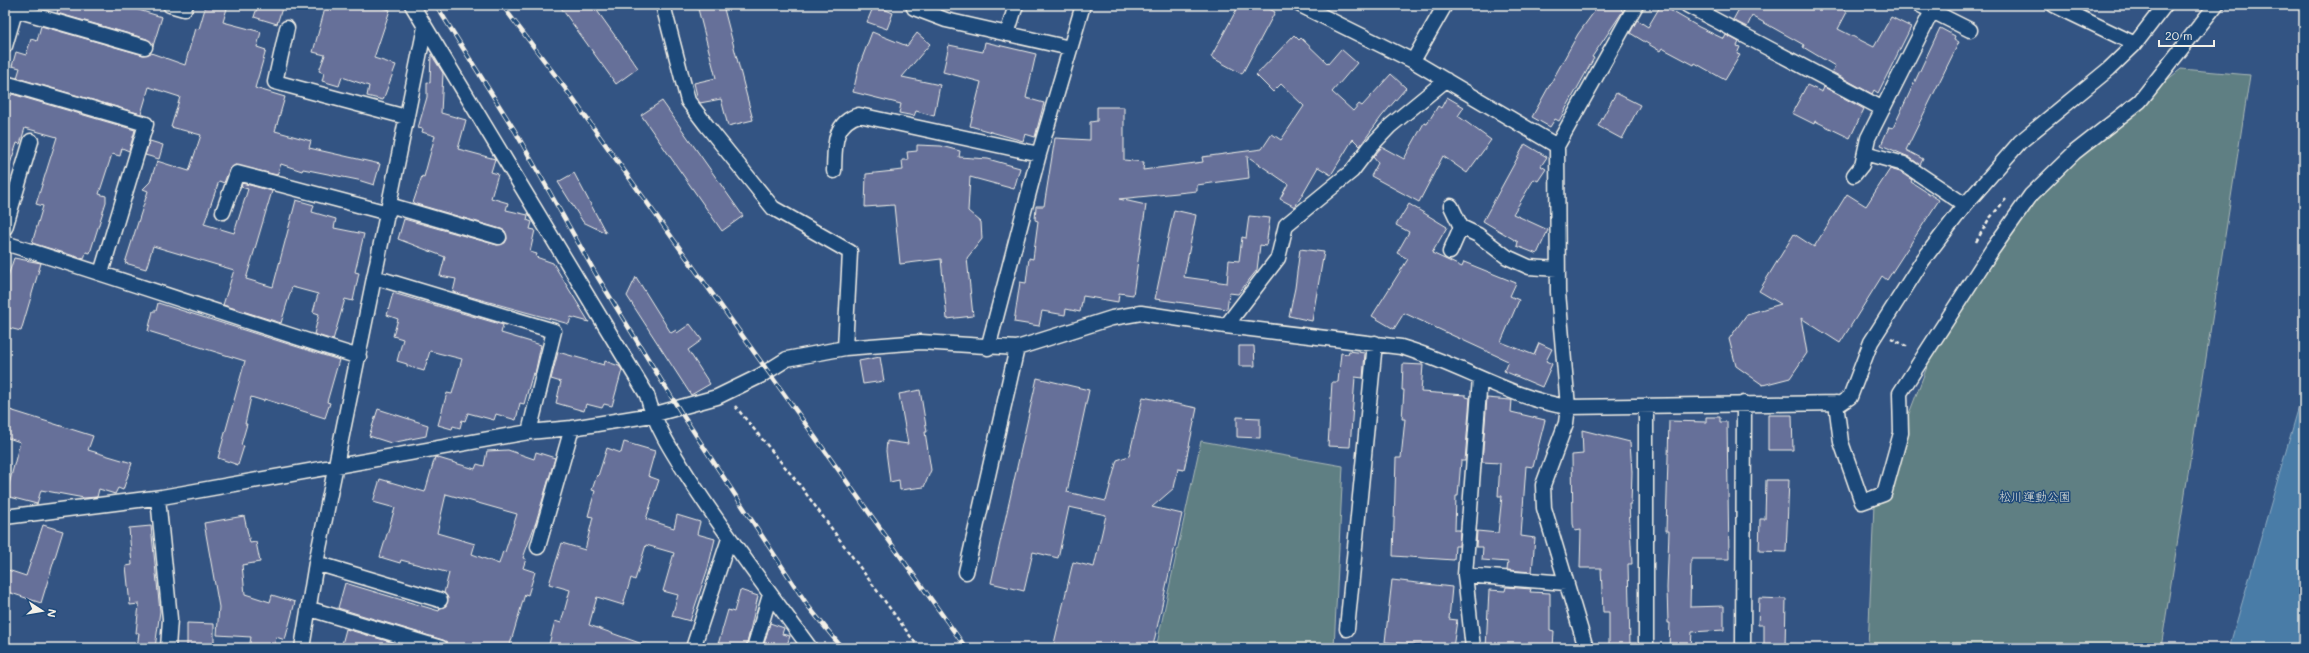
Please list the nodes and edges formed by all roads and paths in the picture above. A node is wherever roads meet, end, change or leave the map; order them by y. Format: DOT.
graph roads {
  1 [pos="170,5"];
  2 [pos="186,5"];
  3 [pos="412,5"];
  4 [pos="663,5"];
  5 [pos="913,5"];
  6 [pos="1016,5"];
  7 [pos="1083,5"];
  8 [pos="1300,5"];
  9 [pos="1445,5"];
  10 [pos="1636,5"];
  11 [pos="1687,5"];
  12 [pos="2054,5"];
  13 [pos="2165,5"];
  14 [pos="2216,5"];
  15 [pos="17,8"];
  16 [pos="1926,8"];
  17 [pos="425,27"];
  18 [pos="287,28"];
  19 [pos="1970,30"];
  20 [pos="1007,34"];
  21 [pos="2135,44"];
  22 [pos="5,46"];
  23 [pos="145,47"];
  24 [pos="1070,48"];
  25 [pos="1413,61"];
  26 [pos="1446,80"];
  27 [pos="5,83"];
  28 [pos="1882,109"];
  29 [pos="406,117"];
  30 [pos="31,141"];
  31 [pos="1557,146"];
  32 [pos="1865,153"];
  33 [pos="1039,154"];
  34 [pos="834,171"];
  35 [pos="1854,175"];
  36 [pos="1965,205"];
  37 [pos="1451,206"];
  38 [pos="388,209"];
  39 [pos="223,212"];
  40 [pos="5,228"];
  41 [pos="1461,228"];
  42 [pos="499,237"];
  43 [pos="5,243"];
  44 [pos="1450,252"];
  45 [pos="1557,269"];
  46 [pos="101,273"];
  47 [pos="374,277"];
  48 [pos="1226,326"];
  49 [pos="1375,343"];
  50 [pos="845,348"];
  51 [pos="988,348"];
  52 [pos="1017,348"];
  53 [pos="359,357"];
  54 [pos="1480,378"];
  55 [pos="724,393"];
  56 [pos="1836,403"];
  57 [pos="1744,404"];
  58 [pos="1568,407"];
  59 [pos="1646,407"];
  60 [pos="652,415"];
  61 [pos="572,428"];
  62 [pos="530,432"];
  63 [pos="336,467"];
  64 [pos="158,498"];
  65 [pos="5,517"];
  66 [pos="729,539"];
  67 [pos="538,547"];
  68 [pos="316,563"];
  69 [pos="966,572"];
  70 [pos="1465,575"];
  71 [pos="1566,583"];
  72 [pos="770,595"];
  73 [pos="440,600"];
  74 [pos="310,609"];
  75 [pos="1347,629"];
  76 [pos="168,648"];
  77 [pos="302,648"];
  78 [pos="441,648"];
  79 [pos="693,648"];
  80 [pos="754,648"];
  81 [pos="810,648"];
  82 [pos="919,648"];
  83 [pos="1473,648"];
  84 [pos="1586,648"];
  85 [pos="1646,648"];
  86 [pos="1743,648"];
  1 -- 2 [label="street"];
  3 -- 17 [label="street"];
  4 -- 50 [label="street"];
  5 -- 20 [label="street"];
  6 -- 20 [label="street"];
  7 -- 24 [label="street"];
  8 -- 25 [label="street"];
  9 -- 25 [label="street"];
  10 -- 31 [label="street"];
  11 -- 28 [label="street"];
  12 -- 21 [label="street"];
  13 -- 21 [label="street"];
  14 -- 56 [label="street"];
  15 -- 22 [label="street"];
  15 -- 23 [label="street"];
  16 -- 19 [label="street"];
  16 -- 28 [label="street"];
  17 -- 29 [label="street"];
  17 -- 60 [label="street"];
  18 -- 29 [label="street"];
  20 -- 24 [label="street"];
  21 -- 36 [label="street"];
  24 -- 33 [label="street"];
  25 -- 26 [label="street"];
  26 -- 31 [label="street"];
  26 -- 48 [label="street"];
  27 -- 46 [label="street"];
  28 -- 32 [label="street"];
  29 -- 38 [label="street"];
  30 -- 40 [label="street"];
  31 -- 45 [label="street"];
  32 -- 35 [label="street"];
  32 -- 36 [label="street"];
  33 -- 34 [label="street"];
  33 -- 51 [label="street"];
  36 -- 56 [label="street"];
  37 -- 41 [label="street"];
  38 -- 39 [label="street"];
  38 -- 42 [label="street"];
  38 -- 47 [label="street"];
  41 -- 44 [label="street"];
  41 -- 45 [label="street"];
  43 -- 46 [label="street"];
  45 -- 58 [label="street"];
  46 -- 53 [label="street"];
  47 -- 53 [label="street"];
  47 -- 62 [label="street"];
  48 -- 49 [label="street"];
  48 -- 52 [label="street"];
  49 -- 54 [label="street"];
  49 -- 75 [label="street"];
  50 -- 51 [label="street"];
  50 -- 55 [label="street"];
  51 -- 52 [label="street"];
  52 -- 69 [label="street"];
  53 -- 63 [label="street"];
  54 -- 58 [label="street"];
  54 -- 70 [label="street"];
  55 -- 60 [label="street"];
  55 -- 82 [label="path"];
  56 -- 57 [label="street"];
  57 -- 59 [label="street"];
  57 -- 86 [label="street"];
  58 -- 59 [label="street"];
  58 -- 71 [label="street"];
  59 -- 85 [label="street"];
  60 -- 61 [label="street"];
  60 -- 66 [label="street"];
  61 -- 62 [label="street"];
  61 -- 67 [label="street"];
  62 -- 63 [label="street"];
  63 -- 64 [label="street"];
  63 -- 68 [label="street"];
  64 -- 65 [label="street"];
  64 -- 76 [label="street"];
  66 -- 72 [label="street"];
  66 -- 79 [label="street"];
  68 -- 73 [label="street"];
  68 -- 74 [label="street"];
  70 -- 71 [label="street"];
  70 -- 83 [label="street"];
  71 -- 84 [label="street"];
  72 -- 80 [label="street"];
  72 -- 81 [label="street"];
  74 -- 77 [label="street"];
  74 -- 78 [label="street"];
}
